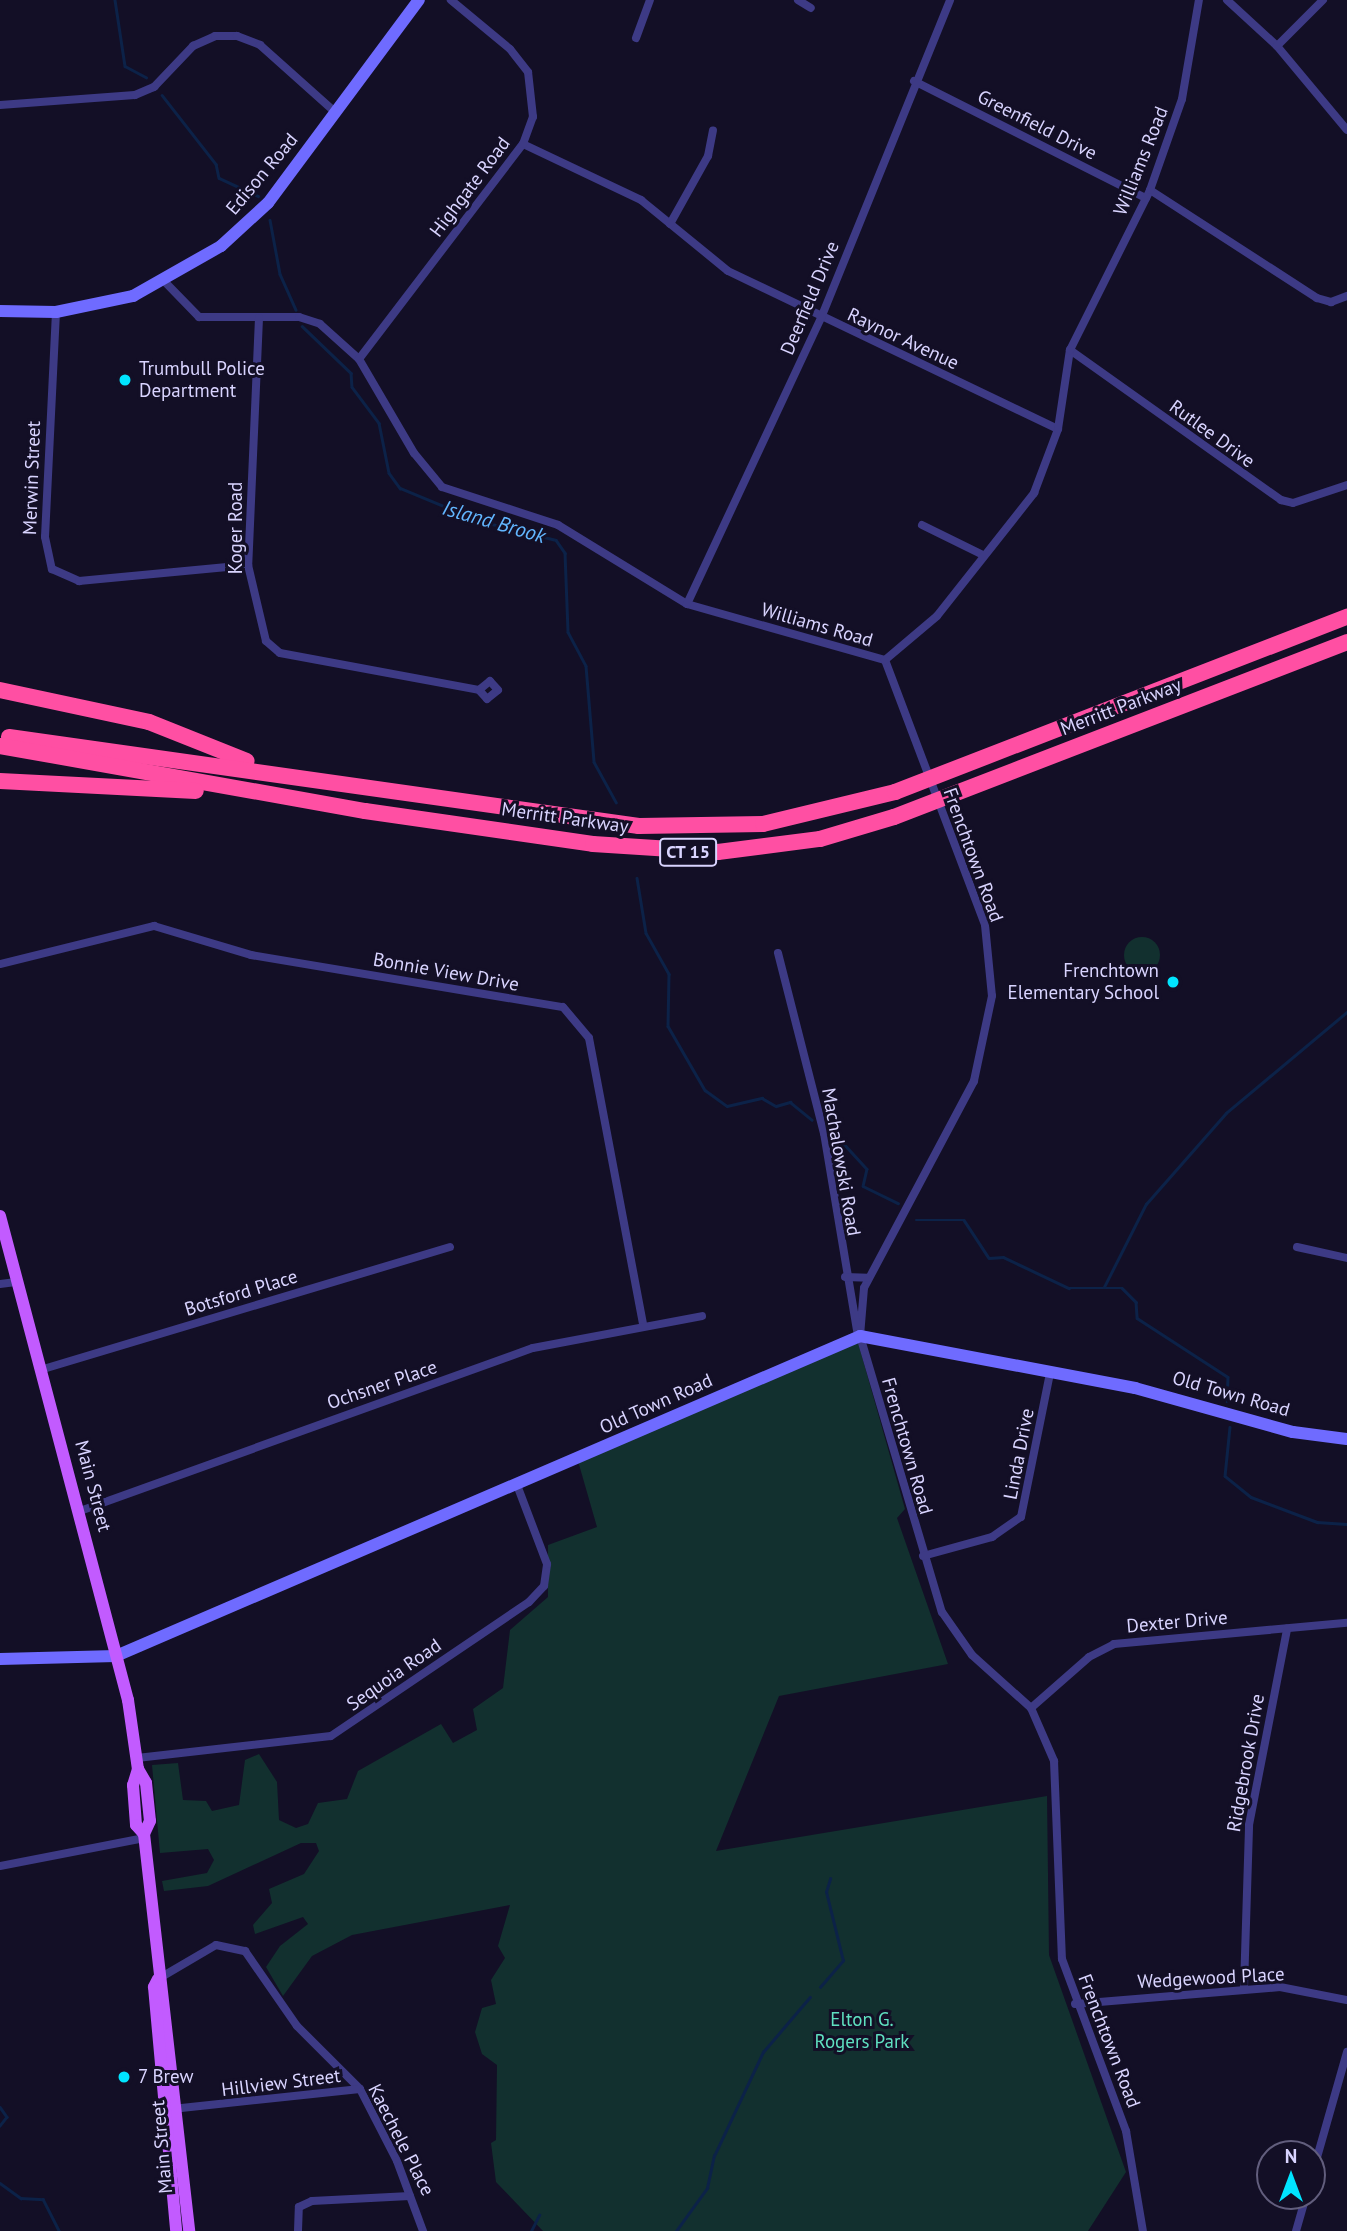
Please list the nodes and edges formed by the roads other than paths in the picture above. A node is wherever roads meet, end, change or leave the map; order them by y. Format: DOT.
graph roads {
  1 [pos="419,0"];
  2 [pos="451,0"];
  3 [pos="650,0"];
  4 [pos="798,0"];
  5 [pos="950,0"];
  6 [pos="1199,0"];
  7 [pos="1227,0"];
  8 [pos="1323,0"];
  9 [pos="811,8"];
  10 [pos="636,38"];
  11 [pos="1277,46"];
  12 [pos="914,81"];
  13 [pos="0,105"];
  14 [pos="335,113"];
  15 [pos="713,130"];
  16 [pos="1347,130"];
  17 [pos="523,144"];
  18 [pos="1148,194"];
  19 [pos="670,224"];
  20 [pos="165,282"];
  21 [pos="1347,296"];
  22 [pos="0,311"];
  23 [pos="56,312"];
  24 [pos="259,318"];
  25 [pos="821,318"];
  26 [pos="1070,350"];
  27 [pos="359,359"];
  28 [pos="1058,429"];
  29 [pos="1347,485"];
  30 [pos="922,525"];
  31 [pos="983,555"];
  32 [pos="248,565"];
  33 [pos="687,604"];
  34 [pos="1347,617"];
  35 [pos="1347,642"];
  36 [pos="885,660"];
  37 [pos="0,690"];
  38 [pos="479,690"];
  39 [pos="19,698"];
  40 [pos="0,699"];
  41 [pos="0,736"];
  42 [pos="0,746"];
  43 [pos="299,776"];
  44 [pos="0,780"];
  45 [pos="246,791"];
  46 [pos="778,953"];
  47 [pos="0,964"];
  48 [pos="0,1216"];
  49 [pos="450,1247"];
  50 [pos="1297,1247"];
  51 [pos="1347,1258"];
  52 [pos="845,1277"];
  53 [pos="868,1278"];
  54 [pos="16,1282"];
  55 [pos="0,1283"];
  56 [pos="702,1316"];
  57 [pos="643,1325"];
  58 [pos="860,1336"];
  59 [pos="40,1370"];
  60 [pos="1050,1373"];
  61 [pos="1347,1439"];
  62 [pos="517,1485"];
  63 [pos="80,1511"];
  64 [pos="923,1556"];
  65 [pos="1347,1623"];
  66 [pos="1287,1629"];
  67 [pos="116,1656"];
  68 [pos="0,1659"];
  69 [pos="1031,1708"];
  70 [pos="138,1763"];
  71 [pos="144,1836"];
  72 [pos="0,1866"];
  73 [pos="158,1979"];
  74 [pos="1244,1987"];
  75 [pos="1347,2000"];
  76 [pos="1075,2004"];
  77 [pos="1347,2052"];
  78 [pos="360,2090"];
  79 [pos="164,2109"];
  80 [pos="178,2109"];
  81 [pos="1322,2140"];
  82 [pos="410,2196"];
  83 [pos="1302,2210"];
  84 [pos="182,2222"];
  85 [pos="298,2231"];
  86 [pos="423,2231"];
  87 [pos="1143,2231"];
  88 [pos="1296,2231"];
  1 -- 14 [label="main road, Edison Road"];
  2 -- 17 [label="street, Highgate Road"];
  3 -- 10 [label="street"];
  4 -- 9 [label="street"];
  5 -- 12 [label="street, Deerfield Drive"];
  6 -- 18 [label="street, Williams Road"];
  7 -- 11 [label="street"];
  8 -- 11 [label="street"];
  11 -- 16 [label="street"];
  12 -- 18 [label="street, Greenfield Drive"];
  12 -- 25 [label="street, Deerfield Drive"];
  13 -- 14 [label="street"];
  14 -- 20 [label="main road, Edison Road"];
  15 -- 19 [label="street"];
  17 -- 19 [label="street, Raynor Avenue"];
  17 -- 27 [label="street, Highgate Road"];
  18 -- 21 [label="street, Greenfield Drive"];
  18 -- 26 [label="street, Williams Road"];
  19 -- 25 [label="street, Raynor Avenue"];
  20 -- 23 [label="main road, Edison Road"];
  20 -- 24 [label="street, Williams Road"];
  22 -- 23 [label="main road, Edison Road"];
  23 -- 32 [label="street, Merwin Street"];
  24 -- 27 [label="street, Williams Road"];
  24 -- 32 [label="street, Koger Road"];
  25 -- 28 [label="street, Raynor Avenue"];
  25 -- 33 [label="street, Deerfield Drive"];
  26 -- 28 [label="street, Williams Road"];
  26 -- 29 [label="street, Rutlee Drive"];
  27 -- 33 [label="street, Williams Road"];
  28 -- 31 [label="street, Williams Road"];
  30 -- 31 [label="street"];
  31 -- 36 [label="street, Williams Road"];
  32 -- 38 [label="street, Koger Road"];
  33 -- 36 [label="street, Williams Road"];
  34 -- 43 [label="highway, Merritt Parkway / CT 15"];
  35 -- 45 [label="highway, Merritt Parkway / CT 15"];
  36 -- 53 [label="street, Frenchtown Road"];
  37 -- 39 [label="highway"];
  39 -- 40 [label="highway"];
  39 -- 43 [label="highway"];
  41 -- 43 [label="highway, Merritt Parkway / CT 15"];
  42 -- 45 [label="highway, Merritt Parkway / CT 15"];
  44 -- 45 [label="highway"];
  46 -- 52 [label="street, Machalowski Road"];
  47 -- 57 [label="street, Bonnie View Drive"];
  48 -- 54 [label="main road, Main Street"];
  49 -- 59 [label="street, Botsford Place"];
  50 -- 51 [label="street"];
  52 -- 53 [label="street"];
  52 -- 58 [label="street, Machalowski Road"];
  53 -- 58 [label="street, Frenchtown Road"];
  54 -- 55 [label="street"];
  54 -- 59 [label="main road, Main Street"];
  56 -- 57 [label="street, Ochsner Place"];
  57 -- 63 [label="street, Ochsner Place"];
  58 -- 60 [label="main road, Old Town Road"];
  58 -- 62 [label="main road, Old Town Road"];
  58 -- 64 [label="street, Frenchtown Road"];
  59 -- 63 [label="main road, Main Street"];
  60 -- 61 [label="main road, Old Town Road"];
  60 -- 64 [label="street, Linda Drive"];
  62 -- 67 [label="main road, Old Town Road"];
  62 -- 70 [label="street, Sequoia Road"];
  63 -- 67 [label="main road, Main Street"];
  64 -- 69 [label="street, Frenchtown Road"];
  65 -- 66 [label="street, Dexter Drive"];
  66 -- 69 [label="street, Dexter Drive"];
  66 -- 74 [label="street, Ridgebrook Drive"];
  67 -- 68 [label="main road, Old Town Road"];
  67 -- 70 [label="main road, Main Street"];
  69 -- 76 [label="street, Frenchtown Road"];
  70 -- 71 [label="main road, Main Street"];
  71 -- 72 [label="street"];
  71 -- 73 [label="main road, Main Street"];
  73 -- 78 [label="street, Kaechele Place"];
  73 -- 79 [label="main road, Main Street"];
  73 -- 80 [label="main road, Main Street"];
  74 -- 75 [label="street, Wedgewood Place"];
  74 -- 76 [label="street, Wedgewood Place"];
  76 -- 87 [label="street, Frenchtown Road"];
  77 -- 81 [label="street"];
  78 -- 80 [label="street, Hillview Street"];
  78 -- 82 [label="street, Kaechele Place"];
  79 -- 80 [label="street, Hillview Street"];
  79 -- 84 [label="main road, Main Street"];
  80 -- 84 [label="main road, Main Street"];
  82 -- 85 [label="street"];
  82 -- 86 [label="street, Kaechele Place"];
  83 -- 88 [label="street"];
}
